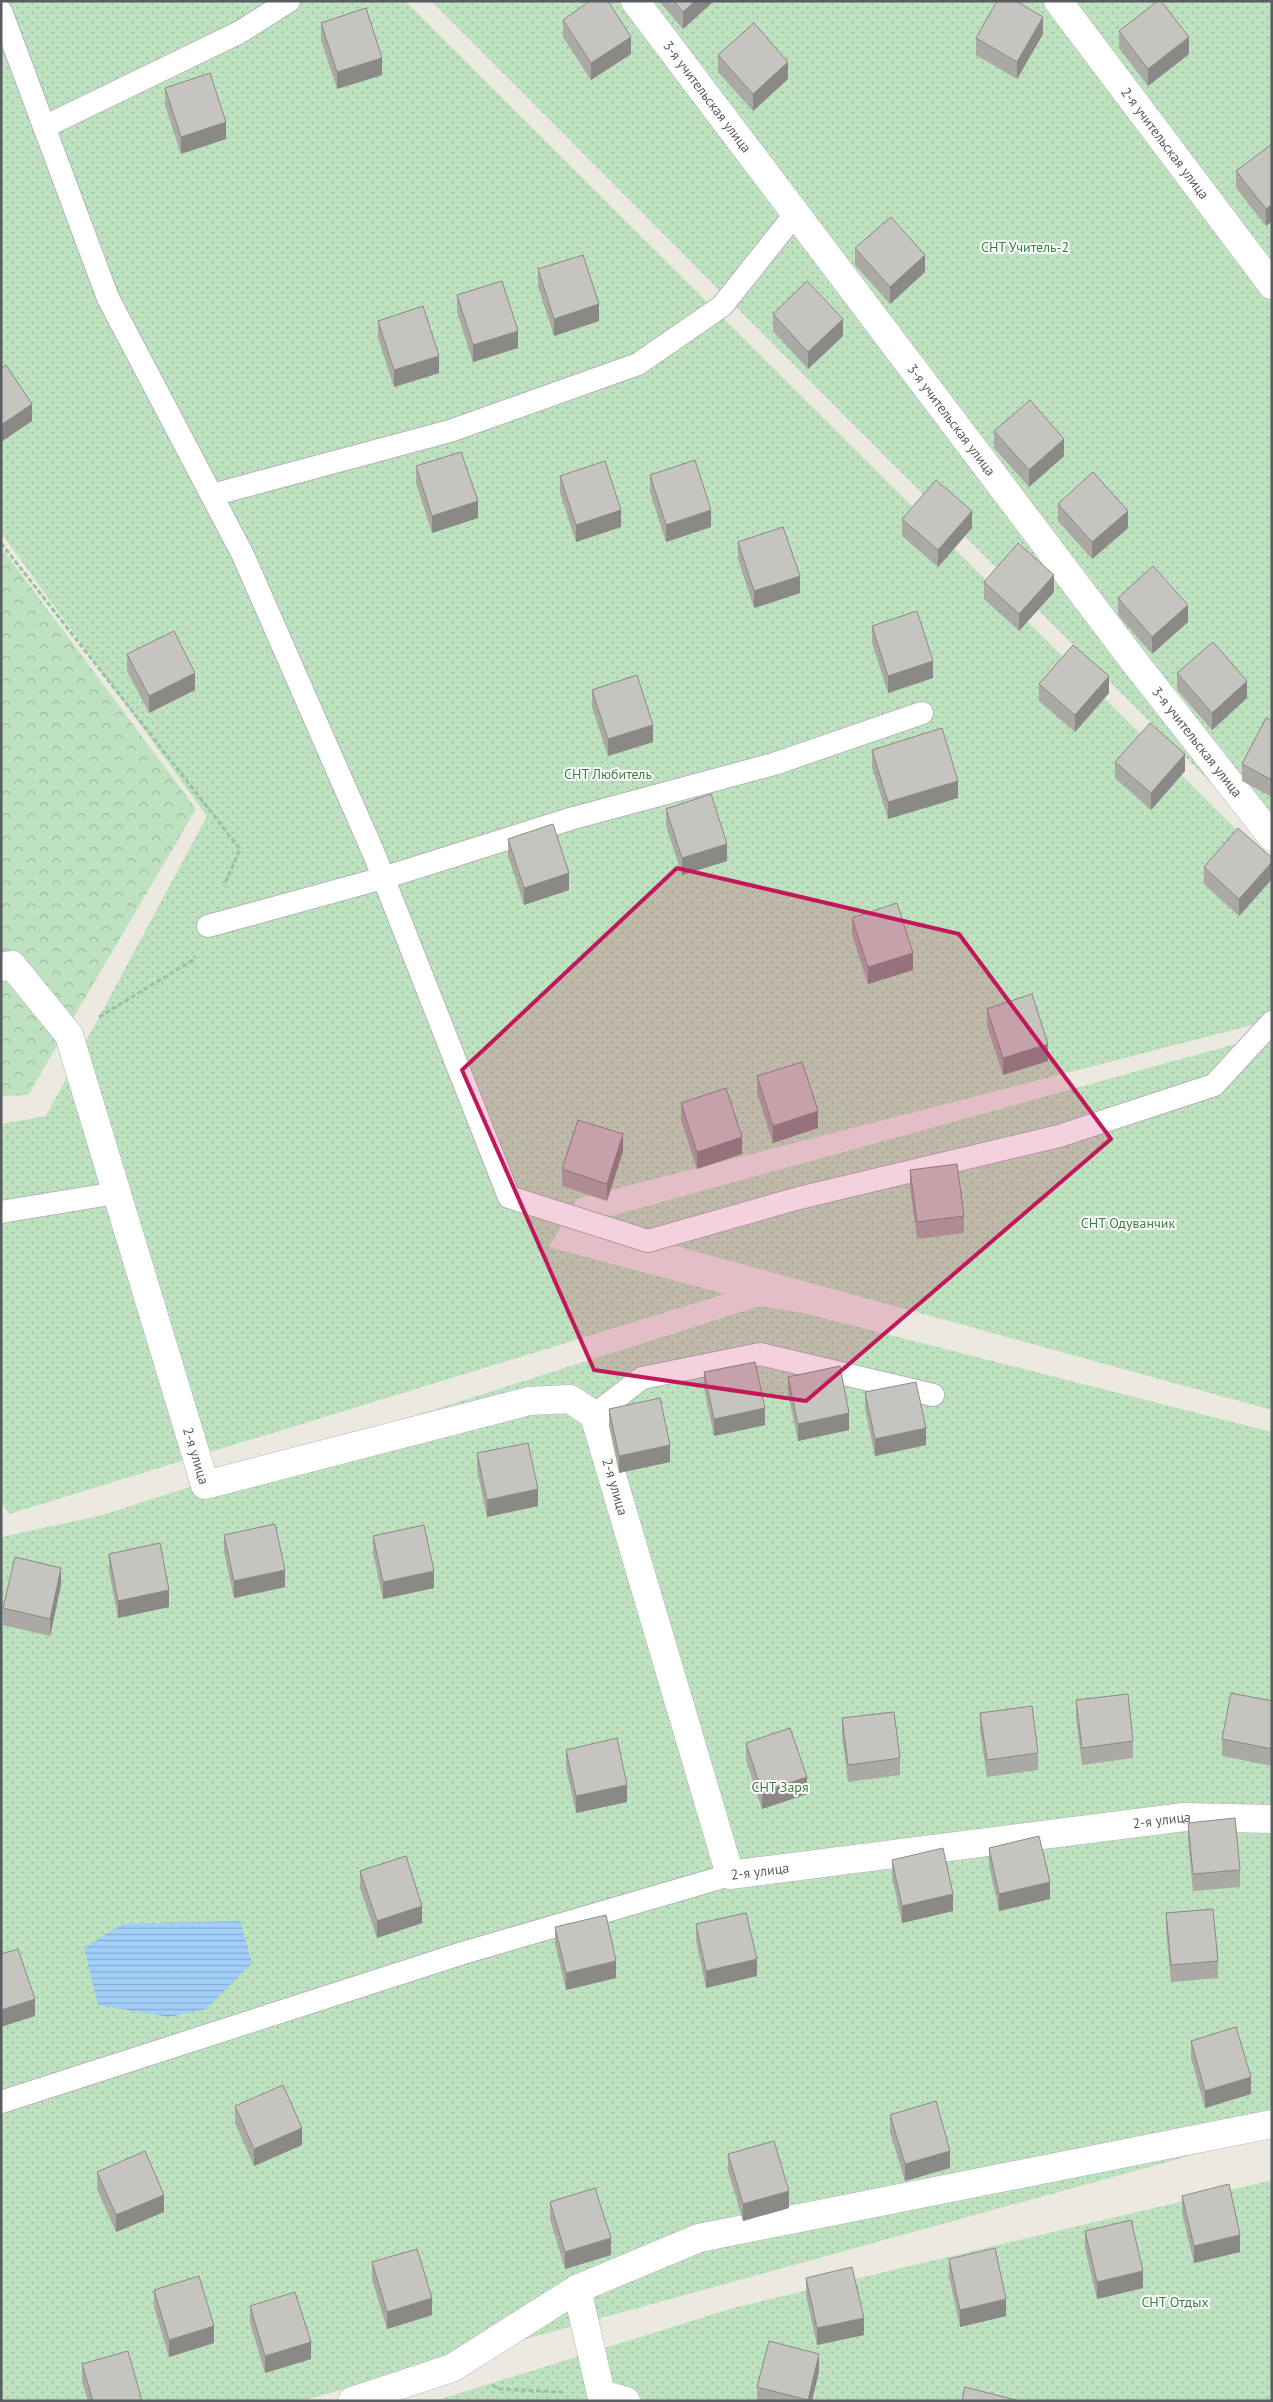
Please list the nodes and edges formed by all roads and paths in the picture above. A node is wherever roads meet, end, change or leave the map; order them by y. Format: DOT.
graph roads {
  1 [pos="289,1"];
  2 [pos="635,1"];
  3 [pos="1058,1"];
  4 [pos="1,11"];
  5 [pos="44,127"];
  6 [pos="796,213"];
  7 [pos="1272,285"];
  8 [pos="212,494"];
  9 [pos="1,543"];
  10 [pos="922,713"];
  11 [pos="1272,837"];
  12 [pos="383,878"];
  13 [pos="208,926"];
  14 [pos="1,967"];
  15 [pos="1272,1022"];
  16 [pos="69,1035"];
  17 [pos="116,1193"];
  18 [pos="1,1212"];
  19 [pos="933,1396"];
  20 [pos="594,1414"];
  21 [pos="1272,1819"];
  22 [pos="730,1875"];
  23 [pos="1,2102"];
  24 [pos="1272,2124"];
  25 [pos="577,2289"];
  26 [pos="452,2368"];
  27 [pos="601,2394"];
  28 [pos="352,2401"];
  29 [pos="626,2401"];
  1 -- 5 [label="lane"];
  2 -- 6 [label="street, 3-я учительская улица"];
  3 -- 7 [label="street, 2-я учительская улица"];
  4 -- 5 [label="lane"];
  5 -- 8 [label="lane"];
  6 -- 8 [label="lane"];
  6 -- 11 [label="street, 3-я учительская улица"];
  8 -- 12 [label="lane"];
  9 -- 13 [label="path"];
  10 -- 12 [label="lane"];
  12 -- 13 [label="lane"];
  12 -- 15 [label="lane"];
  13 -- 16 [label="path"];
  14 -- 16 [label="street"];
  16 -- 17 [label="street, 2-я улица"];
  17 -- 18 [label="lane"];
  17 -- 20 [label="street, 2-я улица"];
  19 -- 20 [label="lane"];
  20 -- 22 [label="street, 2-я улица"];
  21 -- 22 [label="street, 2-я улица"];
  22 -- 23 [label="lane"];
  24 -- 25 [label="street"];
  25 -- 26 [label="street"];
  25 -- 27 [label="street"];
  26 -- 27 [label="path"];
  26 -- 28 [label="street"];
  27 -- 29 [label="street"];
}
